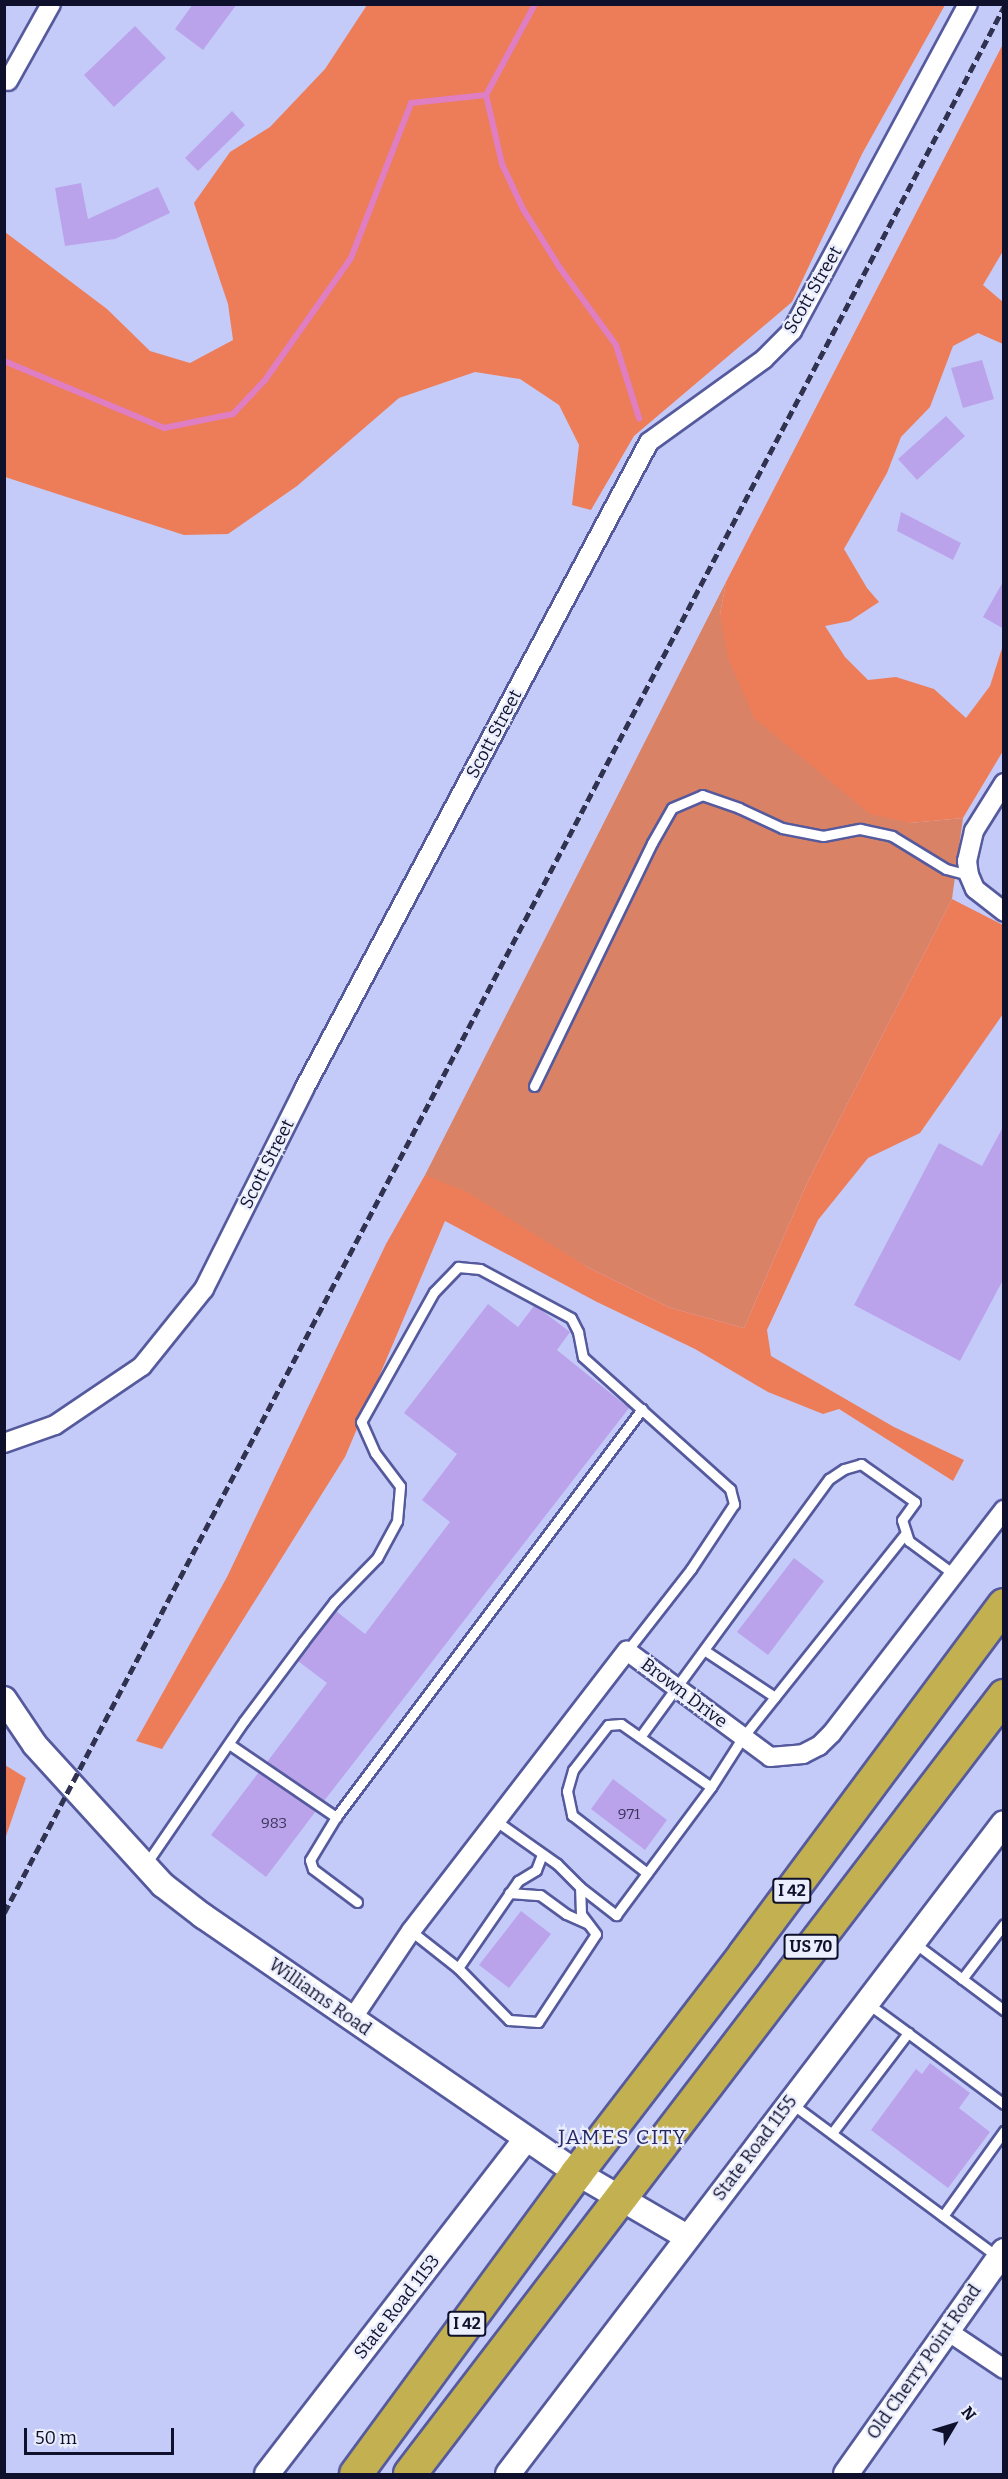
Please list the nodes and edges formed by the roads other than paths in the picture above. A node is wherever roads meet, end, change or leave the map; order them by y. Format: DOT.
graph roads {
  1 [pos="51,4"];
  2 [pos="968,4"];
  3 [pos="8,81"];
  4 [pos="1004,783"];
  5 [pos="969,875"];
  6 [pos="1004,912"];
  7 [pos="534,1086"];
  8 [pos="642,1409"];
  9 [pos="4,1443"];
  10 [pos="1004,1510"];
  11 [pos="906,1533"];
  12 [pos="955,1575"];
  13 [pos="1004,1605"];
  14 [pos="704,1650"];
  15 [pos="627,1651"];
  16 [pos="677,1688"];
  17 [pos="1004,1696"];
  18 [pos="775,1697"];
  19 [pos="4,1699"];
  20 [pos="640,1737"];
  21 [pos="743,1737"];
  22 [pos="229,1744"];
  23 [pos="711,1787"];
  24 [pos="336,1817"];
  25 [pos="496,1821"];
  26 [pos="1004,1823"];
  27 [pos="542,1854"];
  28 [pos="144,1866"];
  29 [pos="647,1873"];
  30 [pos="580,1887"];
  31 [pos="508,1893"];
  32 [pos="357,1902"];
  33 [pos="1004,1924"];
  34 [pos="589,1925"];
  35 [pos="411,1931"];
  36 [pos="913,1942"];
  37 [pos="458,1968"];
  38 [pos="962,1979"];
  39 [pos="867,2003"];
  40 [pos="1004,2010"];
  41 [pos="352,2019"];
  42 [pos="908,2033"];
  43 [pos="790,2102"];
  44 [pos="1004,2104"];
  45 [pos="1004,2131"];
  46 [pos="832,2133"];
  47 [pos="526,2139"];
  48 [pos="577,2173"];
  49 [pos="619,2199"];
  50 [pos="943,2216"];
  51 [pos="687,2237"];
  52 [pos="1001,2254"];
  53 [pos="946,2330"];
  54 [pos="1004,2369"];
  55 [pos="267,2475"];
  56 [pos="356,2475"];
  57 [pos="410,2475"];
  58 [pos="508,2475"];
  59 [pos="846,2475"];
  1 -- 3 [label="street"];
  2 -- 9 [label="street, Scott Street"];
  4 -- 5 [label="street"];
  5 -- 6 [label="street"];
  5 -- 7 [label="lane"];
  8 -- 15 [label="lane"];
  8 -- 22 [label="lane"];
  8 -- 24 [label="lane"];
  10 -- 12 [label="street, Brown Drive"];
  11 -- 12 [label="lane"];
  11 -- 14 [label="lane"];
  11 -- 18 [label="lane"];
  12 -- 21 [label="street, Brown Drive"];
  13 -- 48 [label="highway, I 42"];
  14 -- 16 [label="lane"];
  14 -- 18 [label="lane"];
  15 -- 16 [label="street, Brown Drive"];
  15 -- 25 [label="street, Brown Drive"];
  16 -- 20 [label="lane"];
  16 -- 21 [label="street, Brown Drive"];
  17 -- 49 [label="highway, US 70"];
  18 -- 21 [label="lane"];
  19 -- 28 [label="street, Williams Road"];
  20 -- 23 [label="lane"];
  20 -- 29 [label="lane"];
  21 -- 23 [label="lane"];
  22 -- 24 [label="lane"];
  22 -- 28 [label="lane"];
  23 -- 29 [label="lane"];
  24 -- 32 [label="lane"];
  25 -- 27 [label="lane"];
  25 -- 35 [label="street, Brown Drive"];
  26 -- 36 [label="street, State Road 1155"];
  27 -- 30 [label="lane"];
  27 -- 31 [label="lane"];
  28 -- 41 [label="street, Williams Road"];
  29 -- 30 [label="lane"];
  30 -- 34 [label="lane"];
  31 -- 34 [label="lane"];
  31 -- 37 [label="lane"];
  33 -- 38 [label="lane"];
  34 -- 37 [label="lane"];
  35 -- 37 [label="lane"];
  35 -- 41 [label="street, Brown Drive"];
  36 -- 38 [label="lane"];
  36 -- 39 [label="street, State Road 1155"];
  38 -- 40 [label="lane"];
  39 -- 42 [label="lane"];
  39 -- 43 [label="street, State Road 1155"];
  41 -- 47 [label="street, Williams Road"];
  42 -- 44 [label="lane"];
  42 -- 46 [label="lane"];
  43 -- 46 [label="lane"];
  43 -- 51 [label="street, State Road 1155"];
  45 -- 50 [label="lane"];
  46 -- 50 [label="lane"];
  47 -- 48 [label="street, Williams Road"];
  47 -- 55 [label="street, State Road 1153"];
  48 -- 49 [label="street, Williams Road"];
  48 -- 56 [label="highway, I 42"];
  49 -- 51 [label="street, Williams Road"];
  49 -- 57 [label="highway, US 70"];
  50 -- 52 [label="lane"];
  51 -- 58 [label="street, State Road 1155"];
  52 -- 53 [label="street, Old Cherry Point Road"];
  53 -- 54 [label="street"];
  53 -- 59 [label="street, Old Cherry Point Road"];
}
